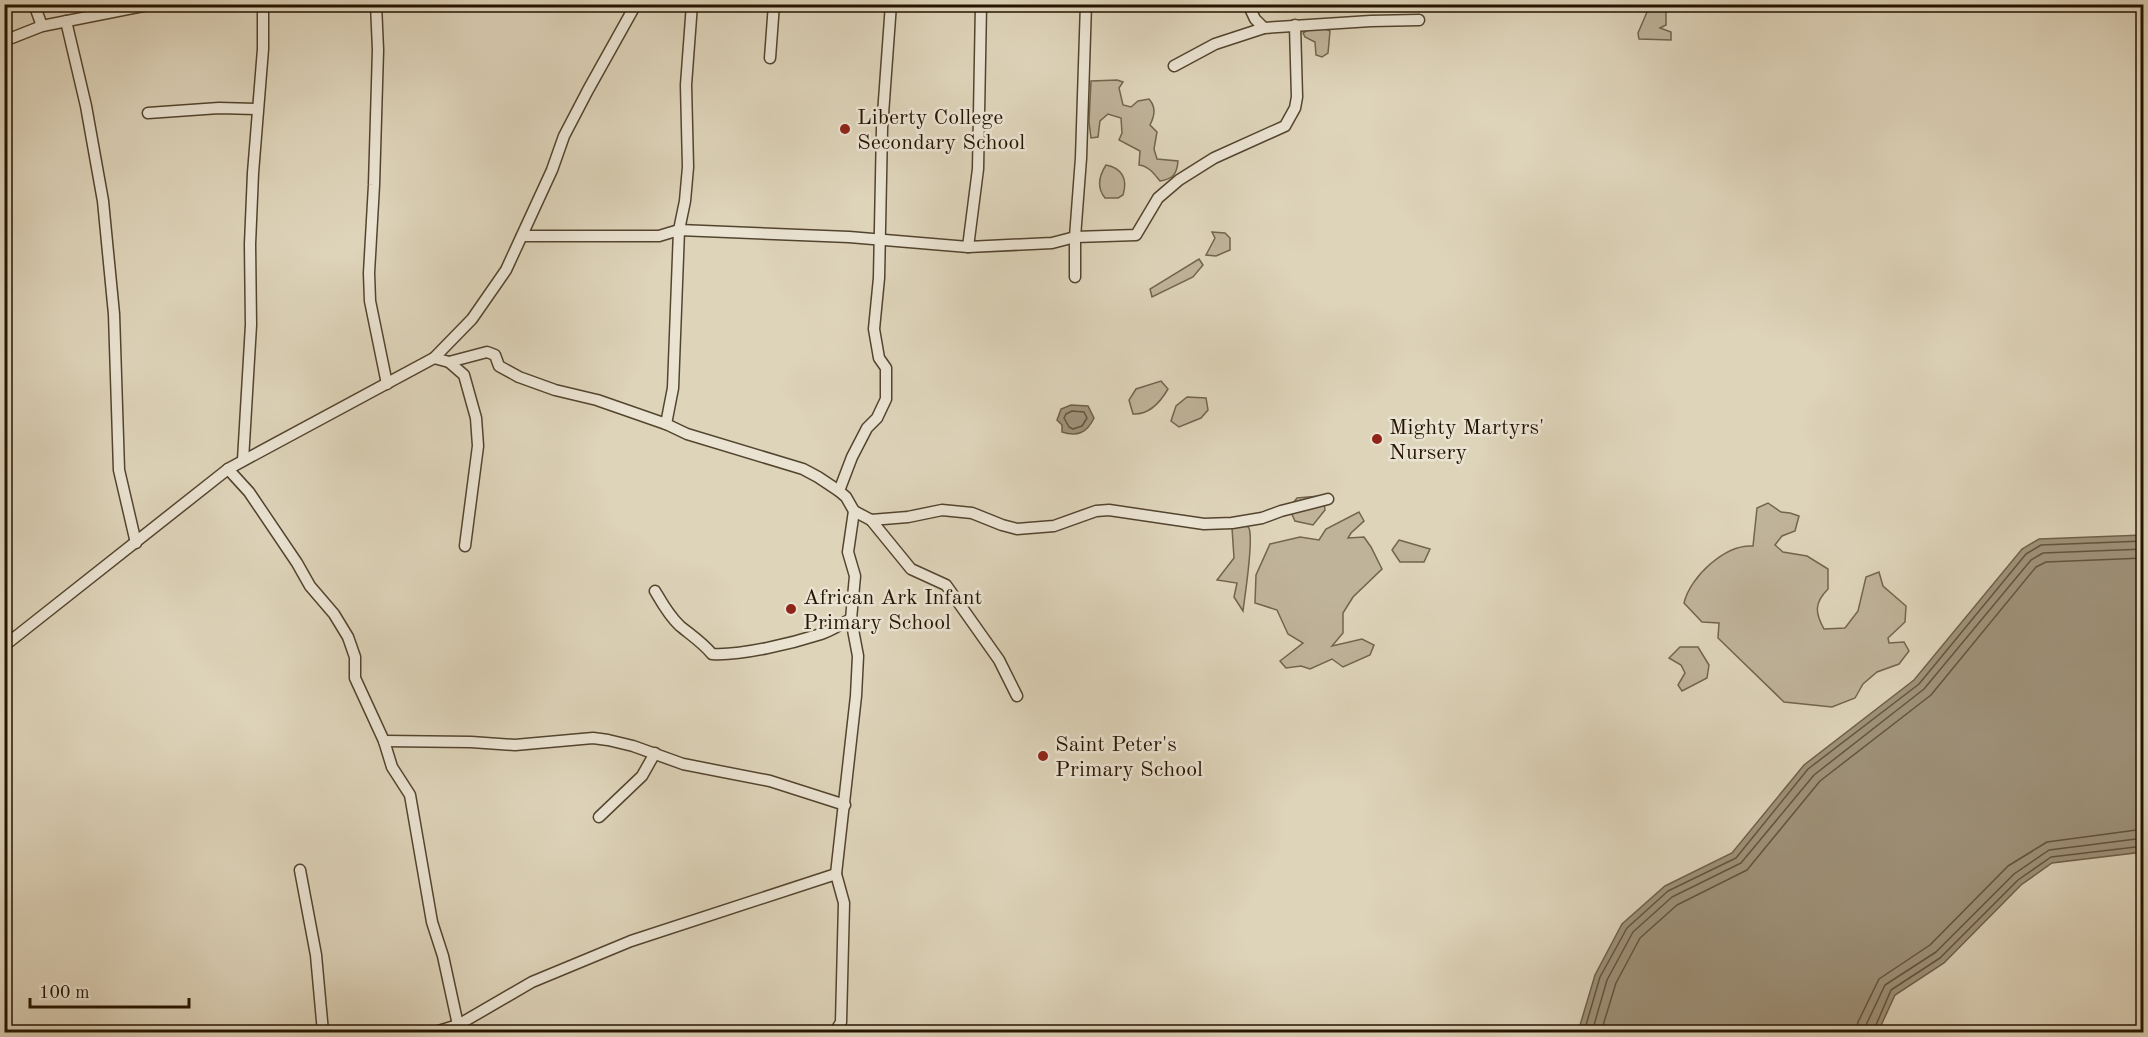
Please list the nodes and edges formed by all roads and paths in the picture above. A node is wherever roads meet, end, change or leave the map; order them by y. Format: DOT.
graph roads {
  1 [pos="34,4"];
  2 [pos="153,4"];
  3 [pos="263,4"];
  4 [pos="376,4"];
  5 [pos="636,4"];
  6 [pos="692,4"];
  7 [pos="774,4"];
  8 [pos="891,4"];
  9 [pos="981,4"];
  10 [pos="1086,4"];
  11 [pos="1248,4"];
  12 [pos="66,21"];
  13 [pos="1419,21"];
  14 [pos="1295,26"];
  15 [pos="42,27"];
  16 [pos="1264,28"];
  17 [pos="4,41"];
  18 [pos="770,58"];
  19 [pos="1174,66"];
  20 [pos="257,109"];
  21 [pos="148,114"];
  22 [pos="679,230"];
  23 [pos="522,236"];
  24 [pos="1075,237"];
  25 [pos="879,240"];
  26 [pos="968,247"];
  27 [pos="1074,277"];
  28 [pos="434,358"];
  29 [pos="449,362"];
  30 [pos="387,384"];
  31 [pos="666,424"];
  32 [pos="243,460"];
  33 [pos="228,469"];
  34 [pos="839,491"];
  35 [pos="1328,499"];
  36 [pos="854,511"];
  37 [pos="871,520"];
  38 [pos="136,543"];
  39 [pos="465,546"];
  40 [pos="655,591"];
  41 [pos="851,619"];
  42 [pos="4,646"];
  43 [pos="1017,696"];
  44 [pos="384,741"];
  45 [pos="655,753"];
  46 [pos="845,805"];
  47 [pos="599,818"];
  48 [pos="300,870"];
  49 [pos="837,874"];
  50 [pos="458,1026"];
  51 [pos="324,1032"];
  52 [pos="435,1032"];
  53 [pos="835,1032"];
  1 -- 15 [label="street"];
  2 -- 12 [label="street"];
  3 -- 20 [label="street"];
  4 -- 30 [label="street"];
  5 -- 23 [label="street"];
  6 -- 22 [label="street"];
  7 -- 18 [label="street"];
  8 -- 25 [label="street"];
  9 -- 26 [label="street"];
  10 -- 24 [label="street"];
  11 -- 16 [label="street"];
  12 -- 15 [label="street"];
  12 -- 38 [label="street"];
  13 -- 14 [label="street"];
  14 -- 16 [label="street"];
  14 -- 24 [label="street"];
  15 -- 17 [label="street"];
  16 -- 19 [label="street"];
  20 -- 21 [label="street"];
  20 -- 32 [label="street"];
  22 -- 23 [label="street"];
  22 -- 25 [label="street"];
  22 -- 31 [label="street"];
  23 -- 28 [label="street"];
  24 -- 26 [label="street"];
  24 -- 27 [label="street"];
  25 -- 26 [label="street"];
  25 -- 34 [label="street"];
  28 -- 29 [label="street"];
  28 -- 30 [label="street"];
  29 -- 31 [label="street"];
  29 -- 39 [label="street"];
  30 -- 32 [label="street"];
  31 -- 34 [label="street"];
  32 -- 33 [label="street"];
  33 -- 38 [label="street"];
  33 -- 44 [label="street"];
  34 -- 36 [label="street"];
  35 -- 37 [label="street"];
  36 -- 37 [label="street"];
  36 -- 41 [label="street"];
  37 -- 43 [label="street"];
  38 -- 42 [label="street"];
  40 -- 41 [label="street"];
  41 -- 46 [label="street"];
  44 -- 45 [label="street"];
  44 -- 50 [label="street"];
  45 -- 46 [label="street"];
  45 -- 47 [label="street"];
  46 -- 49 [label="street"];
  48 -- 51 [label="street"];
  49 -- 50 [label="street"];
  49 -- 53 [label="street"];
  50 -- 52 [label="street"];
}
